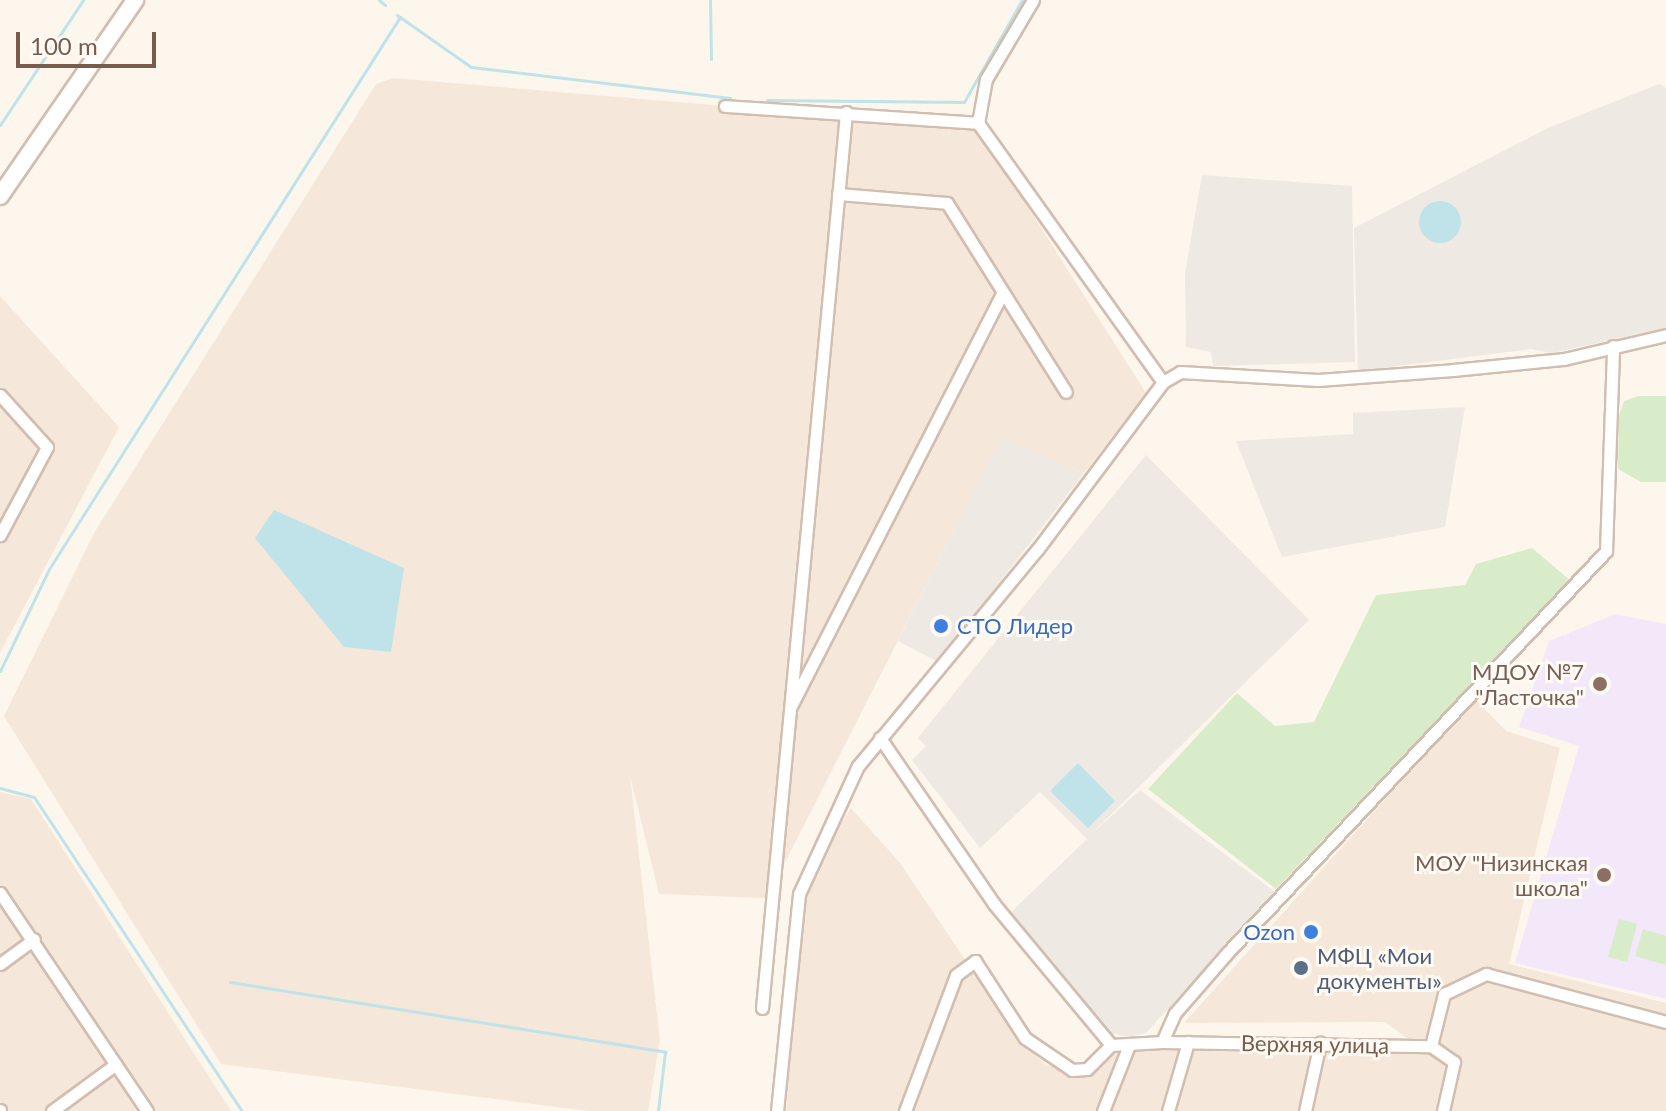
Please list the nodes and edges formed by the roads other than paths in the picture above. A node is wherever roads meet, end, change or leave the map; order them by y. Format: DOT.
graph roads {
  1 [pos="135,0"];
  2 [pos="1033,0"];
  3 [pos="725,106"];
  4 [pos="846,112"];
  5 [pos="978,123"];
  6 [pos="838,194"];
  7 [pos="0,196"];
  8 [pos="1002,294"];
  9 [pos="1666,335"];
  10 [pos="1613,346"];
  11 [pos="1163,382"];
  12 [pos="1066,392"];
  13 [pos="0,395"];
  14 [pos="0,535"];
  15 [pos="788,710"];
  16 [pos="880,738"];
  17 [pos="0,893"];
  18 [pos="34,939"];
  19 [pos="0,964"];
  20 [pos="762,1008"];
  21 [pos="1666,1022"];
  22 [pos="1162,1042"];
  23 [pos="1188,1042"];
  24 [pos="1320,1043"];
  25 [pos="1111,1045"];
  26 [pos="1129,1045"];
  27 [pos="1431,1046"];
  28 [pos="116,1064"];
  29 [pos="52,1111"];
  30 [pos="147,1111"];
  31 [pos="777,1111"];
  32 [pos="905,1111"];
  33 [pos="1103,1111"];
  34 [pos="1168,1111"];
  35 [pos="1305,1111"];
  36 [pos="1443,1111"];
  1 -- 7 [label="street"];
  2 -- 5 [label="street"];
  3 -- 4 [label="street"];
  4 -- 5 [label="street"];
  4 -- 6 [label="street"];
  5 -- 11 [label="street"];
  6 -- 8 [label="street"];
  6 -- 15 [label="street"];
  8 -- 12 [label="street"];
  8 -- 15 [label="street"];
  9 -- 10 [label="street"];
  10 -- 11 [label="street"];
  10 -- 22 [label="street"];
  11 -- 16 [label="street"];
  13 -- 14 [label="street"];
  15 -- 20 [label="street"];
  16 -- 25 [label="street"];
  16 -- 31 [label="street"];
  17 -- 18 [label="street"];
  18 -- 19 [label="street"];
  18 -- 28 [label="street"];
  21 -- 27 [label="street"];
  22 -- 23 [label="street, Верхняя улица"];
  22 -- 26 [label="street, Верхняя улица"];
  23 -- 24 [label="street, Верхняя улица"];
  23 -- 34 [label="street"];
  24 -- 27 [label="street, Верхняя улица"];
  24 -- 35 [label="street"];
  25 -- 26 [label="street, Верхняя улица"];
  25 -- 32 [label="street"];
  26 -- 33 [label="street"];
  27 -- 36 [label="street"];
  28 -- 29 [label="street"];
  28 -- 30 [label="street"];
}
